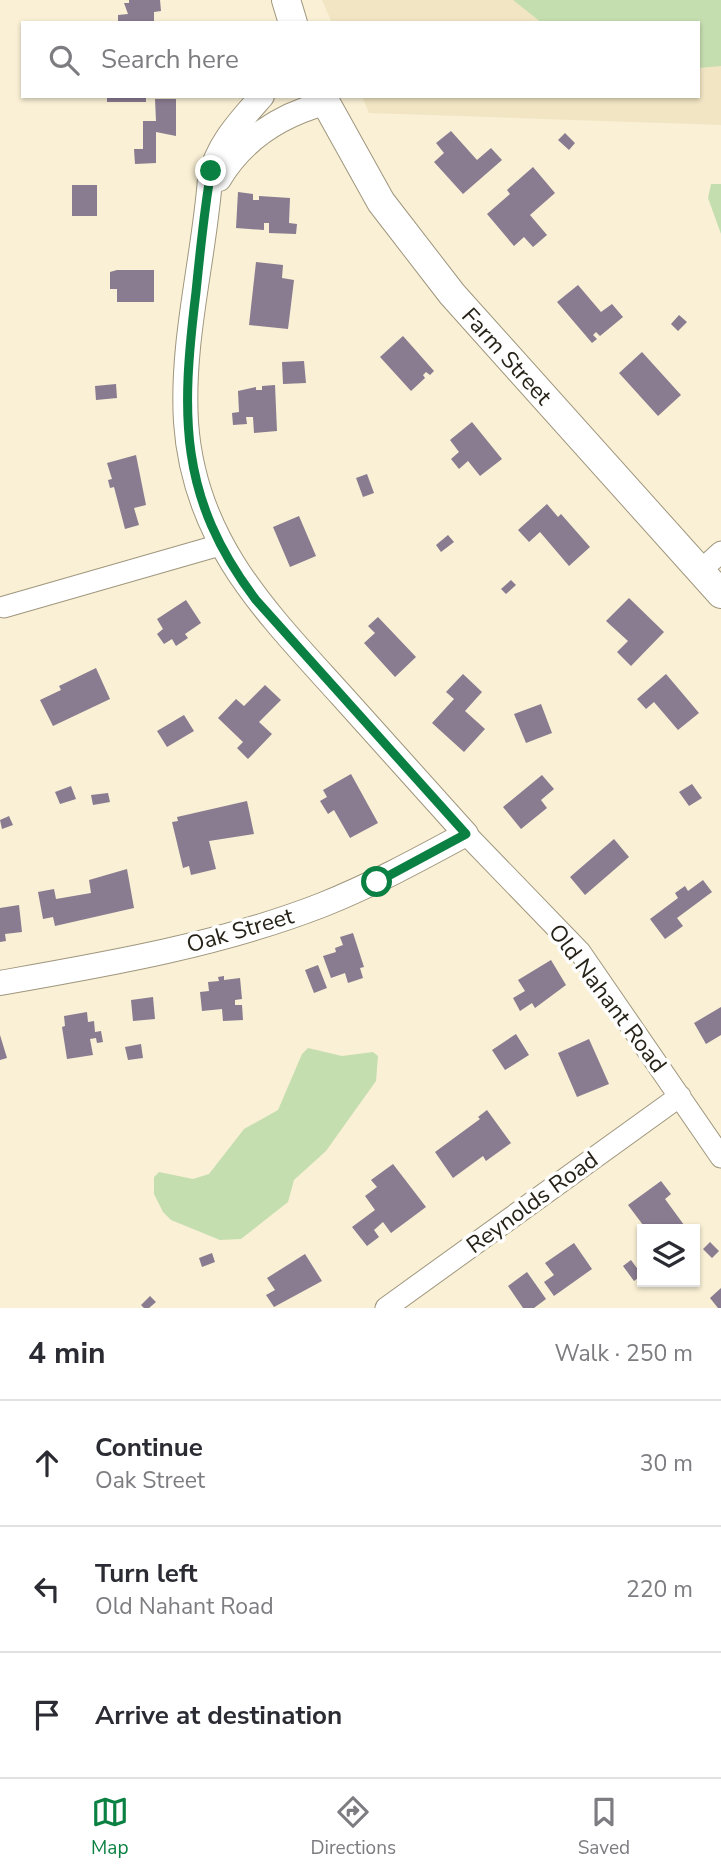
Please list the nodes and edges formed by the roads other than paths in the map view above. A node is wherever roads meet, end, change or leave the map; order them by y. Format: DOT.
graph roads {
  1 [pos="286,0"];
  2 [pos="292,21"];
  3 [pos="260,98"];
  4 [pos="324,100"];
  5 [pos="209,198"];
  6 [pos="220,545"];
  7 [pos="721,552"];
  8 [pos="700,571"];
  9 [pos="721,594"];
  10 [pos="4,607"];
  11 [pos="466,834"];
  12 [pos="0,983"];
  13 [pos="680,1096"];
  14 [pos="721,1157"];
  15 [pos="386,1308"];
  1 -- 2 [label="main road"];
  3 -- 5 [label="street, Old Nahant Road"];
  4 -- 5 [label="street, Old Nahant Road"];
  4 -- 8 [label="main road, Farm Street"];
  5 -- 6 [label="street, Old Nahant Road"];
  6 -- 10 [label="street"];
  6 -- 11 [label="street, Old Nahant Road"];
  7 -- 8 [label="street"];
  8 -- 9 [label="main road, Farm Street"];
  11 -- 12 [label="street, Oak Street"];
  11 -- 13 [label="street, Old Nahant Road"];
  13 -- 14 [label="street, Old Nahant Road"];
  13 -- 15 [label="street, Reynolds Road"];
}
